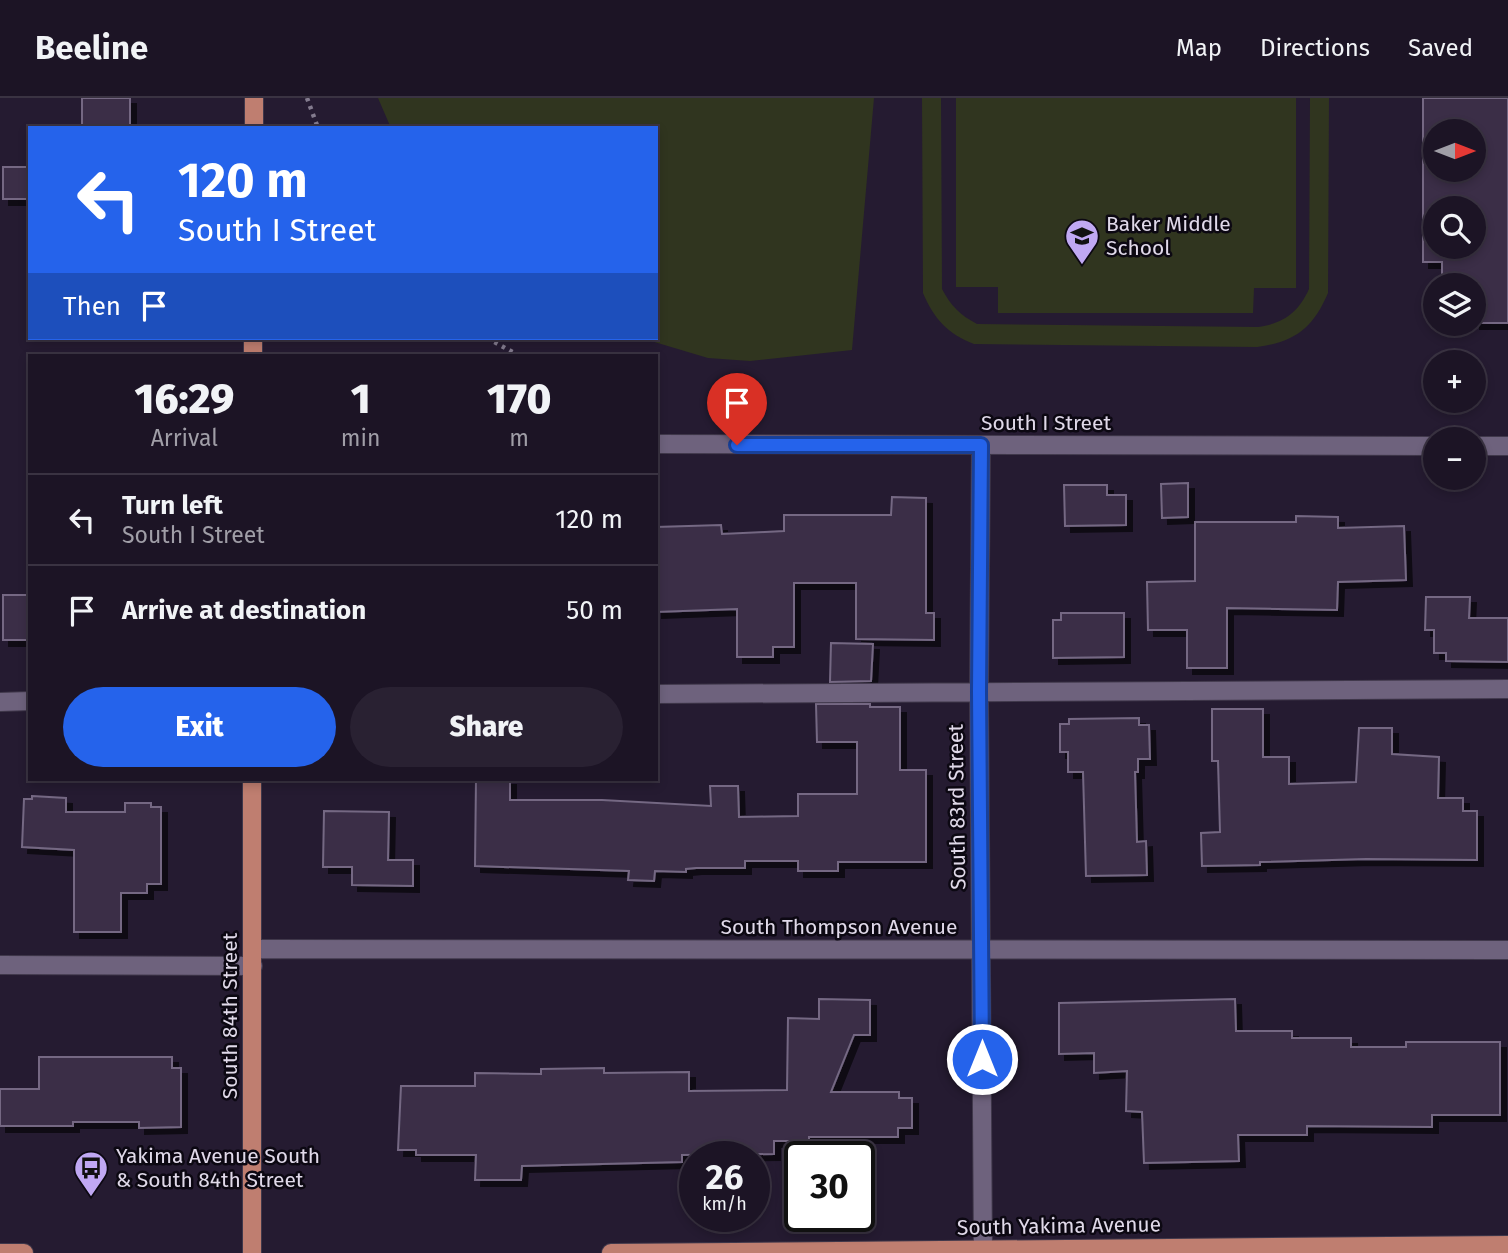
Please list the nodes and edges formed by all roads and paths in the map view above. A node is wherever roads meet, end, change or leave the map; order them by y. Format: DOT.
graph roads {
  1 [pos="254,98"];
  2 [pos="307,98"];
  3 [pos="254,126"];
  4 [pos="317,126"];
  5 [pos="491,340"];
  6 [pos="516,354"];
  7 [pos="658,444"];
  8 [pos="981,445"];
  9 [pos="1423,446"];
  10 [pos="1486,446"];
  11 [pos="1508,446"];
  12 [pos="1508,689"];
  13 [pos="979,692"];
  14 [pos="658,694"];
  15 [pos="28,701"];
  16 [pos="0,702"];
  17 [pos="252,781"];
  18 [pos="982,950"];
  19 [pos="1508,950"];
  20 [pos="253,957"];
  21 [pos="0,965"];
  22 [pos="1508,1245"];
  23 [pos="983,1251"];
  24 [pos="0,1253"];
  25 [pos="24,1253"];
  26 [pos="252,1253"];
  27 [pos="611,1253"];
  1 -- 3 [label="main road"];
  2 -- 4 [label="path"];
  5 -- 6 [label="path"];
  7 -- 8 [label="street, South I Street"];
  8 -- 9 [label="street, South I Street"];
  8 -- 13 [label="street, South 83rd Street"];
  10 -- 11 [label="street"];
  12 -- 13 [label="street"];
  13 -- 14 [label="street"];
  13 -- 18 [label="street, South 83rd Street"];
  15 -- 16 [label="street"];
  17 -- 20 [label="main road, South 84th Street"];
  18 -- 19 [label="street, South Thompson Avenue"];
  18 -- 20 [label="street, South Thompson Avenue"];
  18 -- 23 [label="street, South 83rd Street"];
  20 -- 21 [label="street, South Thompson Avenue"];
  20 -- 26 [label="main road, South 84th Street"];
  22 -- 23 [label="main road, South Yakima Avenue"];
  23 -- 27 [label="main road, South Yakima Avenue"];
  24 -- 25 [label="main road"];
}
